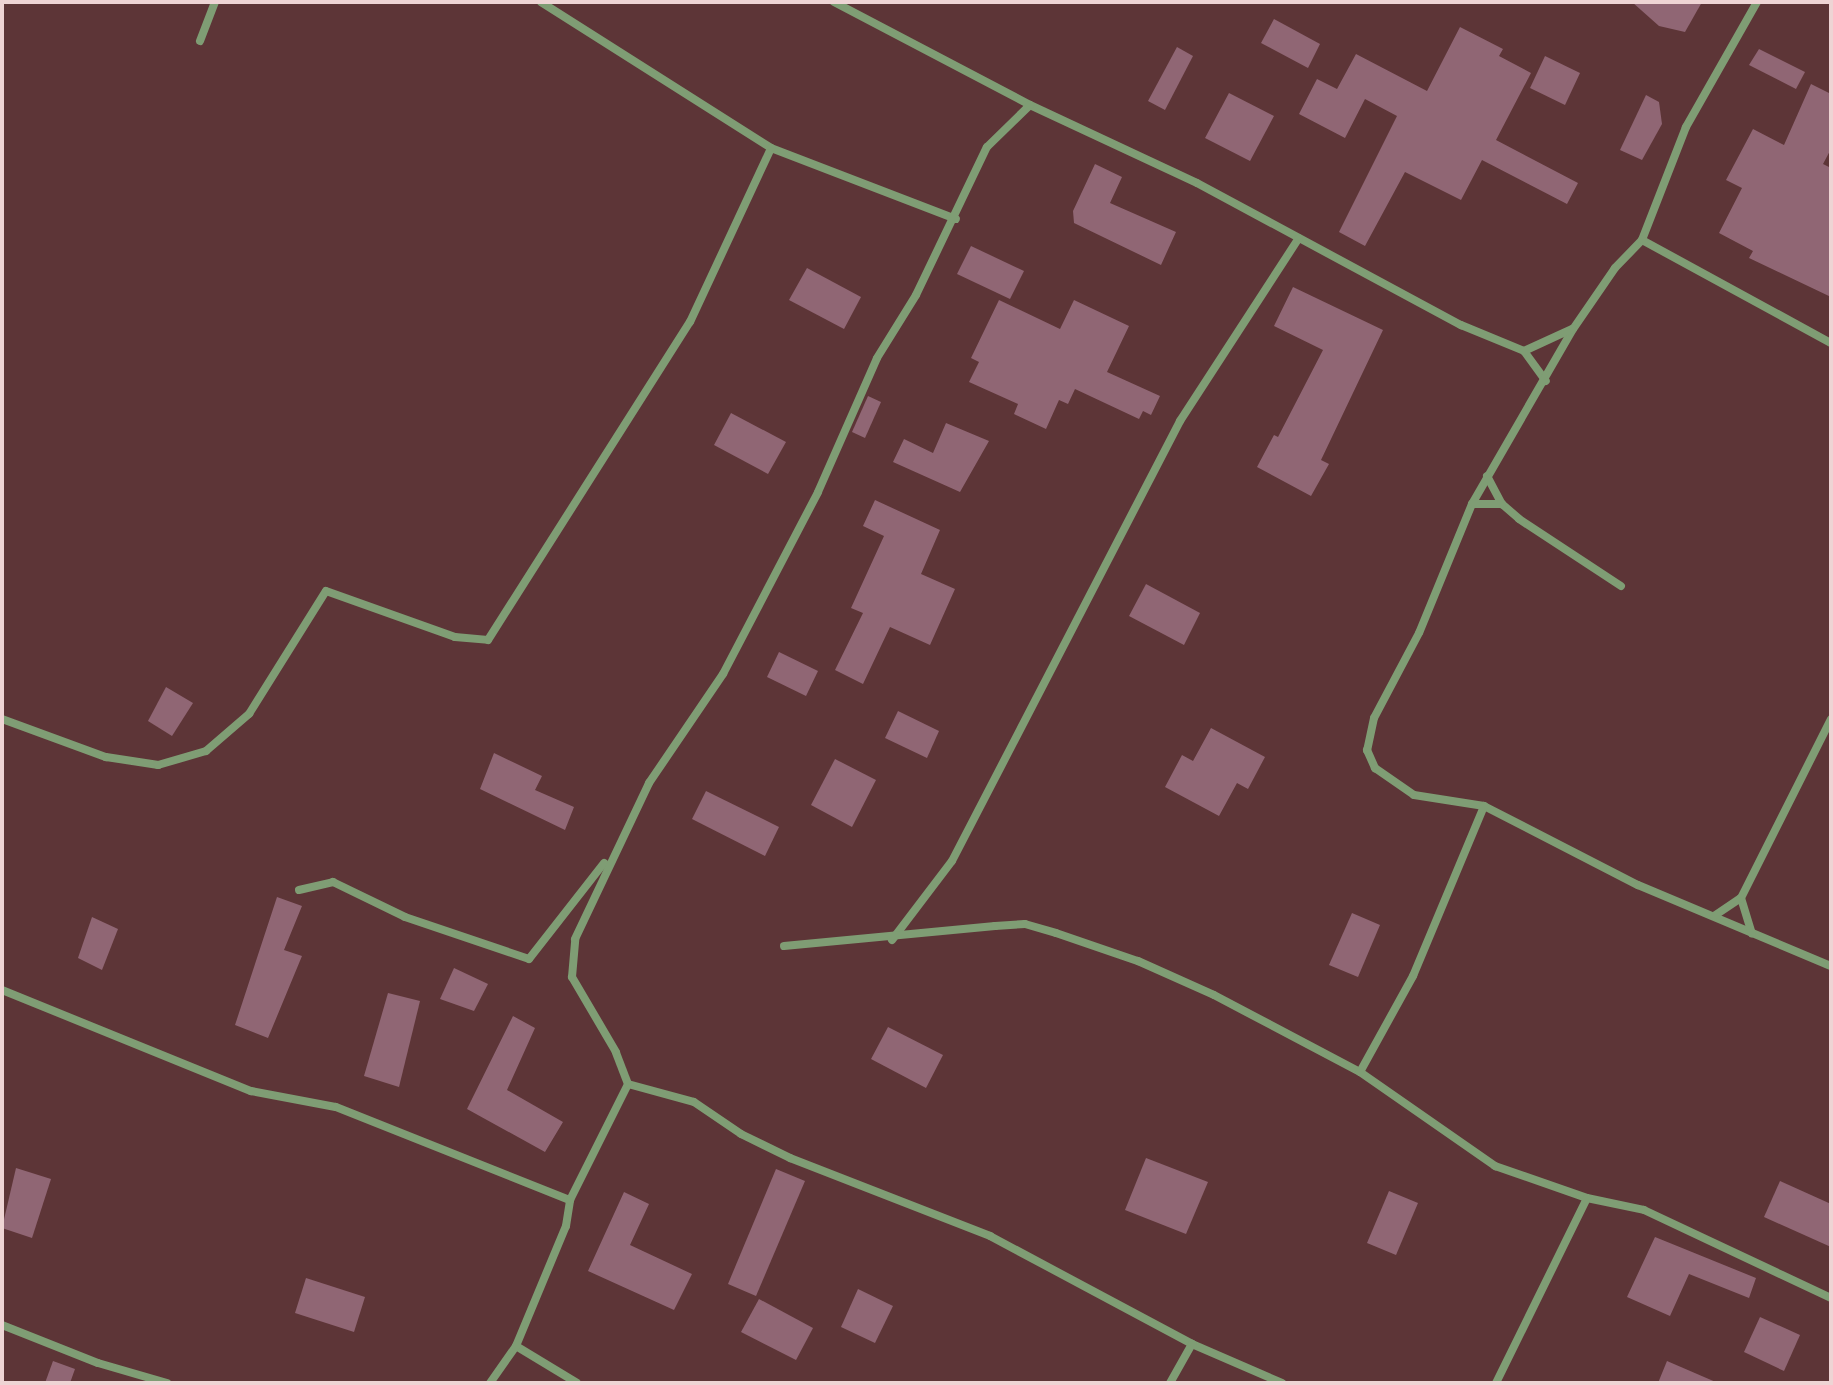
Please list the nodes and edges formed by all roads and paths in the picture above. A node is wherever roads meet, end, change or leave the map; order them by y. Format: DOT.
graph roads {
  1 [pos="215,2"];
  2 [pos="541,2"];
  3 [pos="834,2"];
  4 [pos="1757,2"];
  5 [pos="200,41"];
  6 [pos="1030,105"];
  7 [pos="771,148"];
  8 [pos="956,219"];
  9 [pos="1299,238"];
  10 [pos="1642,240"];
  11 [pos="1573,329"];
  12 [pos="1831,343"];
  13 [pos="1524,351"];
  14 [pos="1546,381"];
  15 [pos="1487,476"];
  16 [pos="1472,504"];
  17 [pos="1502,504"];
  18 [pos="1621,586"];
  19 [pos="2,719"];
  20 [pos="1831,719"];
  21 [pos="1484,806"];
  22 [pos="612,853"];
  23 [pos="299,890"];
  24 [pos="1741,898"];
  25 [pos="1714,916"];
  26 [pos="1752,933"];
  27 [pos="892,940"];
  28 [pos="784,946"];
  29 [pos="1831,966"];
  30 [pos="2,990"];
  31 [pos="1360,1072"];
  32 [pos="628,1084"];
  33 [pos="1587,1198"];
  34 [pos="570,1200"];
  35 [pos="1831,1298"];
  36 [pos="2,1325"];
  37 [pos="1192,1344"];
  38 [pos="516,1346"];
  39 [pos="167,1383"];
  40 [pos="490,1383"];
  41 [pos="577,1383"];
  42 [pos="1170,1383"];
  43 [pos="1282,1383"];
  44 [pos="1496,1383"];
  1 -- 5 [label="street"];
  2 -- 7 [label="street"];
  3 -- 6 [label="street"];
  4 -- 10 [label="street"];
  6 -- 8 [label="street"];
  6 -- 9 [label="street"];
  7 -- 8 [label="street"];
  7 -- 19 [label="street"];
  8 -- 22 [label="street"];
  9 -- 13 [label="street"];
  9 -- 27 [label="street"];
  10 -- 11 [label="street"];
  10 -- 12 [label="street"];
  11 -- 13 [label="street"];
  11 -- 14 [label="street"];
  13 -- 14 [label="street"];
  14 -- 15 [label="street"];
  15 -- 16 [label="street"];
  15 -- 17 [label="street"];
  16 -- 17 [label="street"];
  16 -- 21 [label="street"];
  17 -- 18 [label="street"];
  20 -- 24 [label="street"];
  21 -- 25 [label="street"];
  21 -- 31 [label="street"];
  22 -- 23 [label="street"];
  22 -- 32 [label="street"];
  24 -- 25 [label="street"];
  24 -- 26 [label="street"];
  25 -- 26 [label="street"];
  26 -- 29 [label="street"];
  27 -- 28 [label="street"];
  27 -- 31 [label="street"];
  30 -- 34 [label="street"];
  31 -- 33 [label="street"];
  32 -- 34 [label="street"];
  32 -- 37 [label="street"];
  33 -- 35 [label="street"];
  33 -- 44 [label="street"];
  34 -- 38 [label="street"];
  36 -- 39 [label="street"];
  37 -- 42 [label="street"];
  37 -- 43 [label="street"];
  38 -- 40 [label="street"];
  38 -- 41 [label="street"];
}
